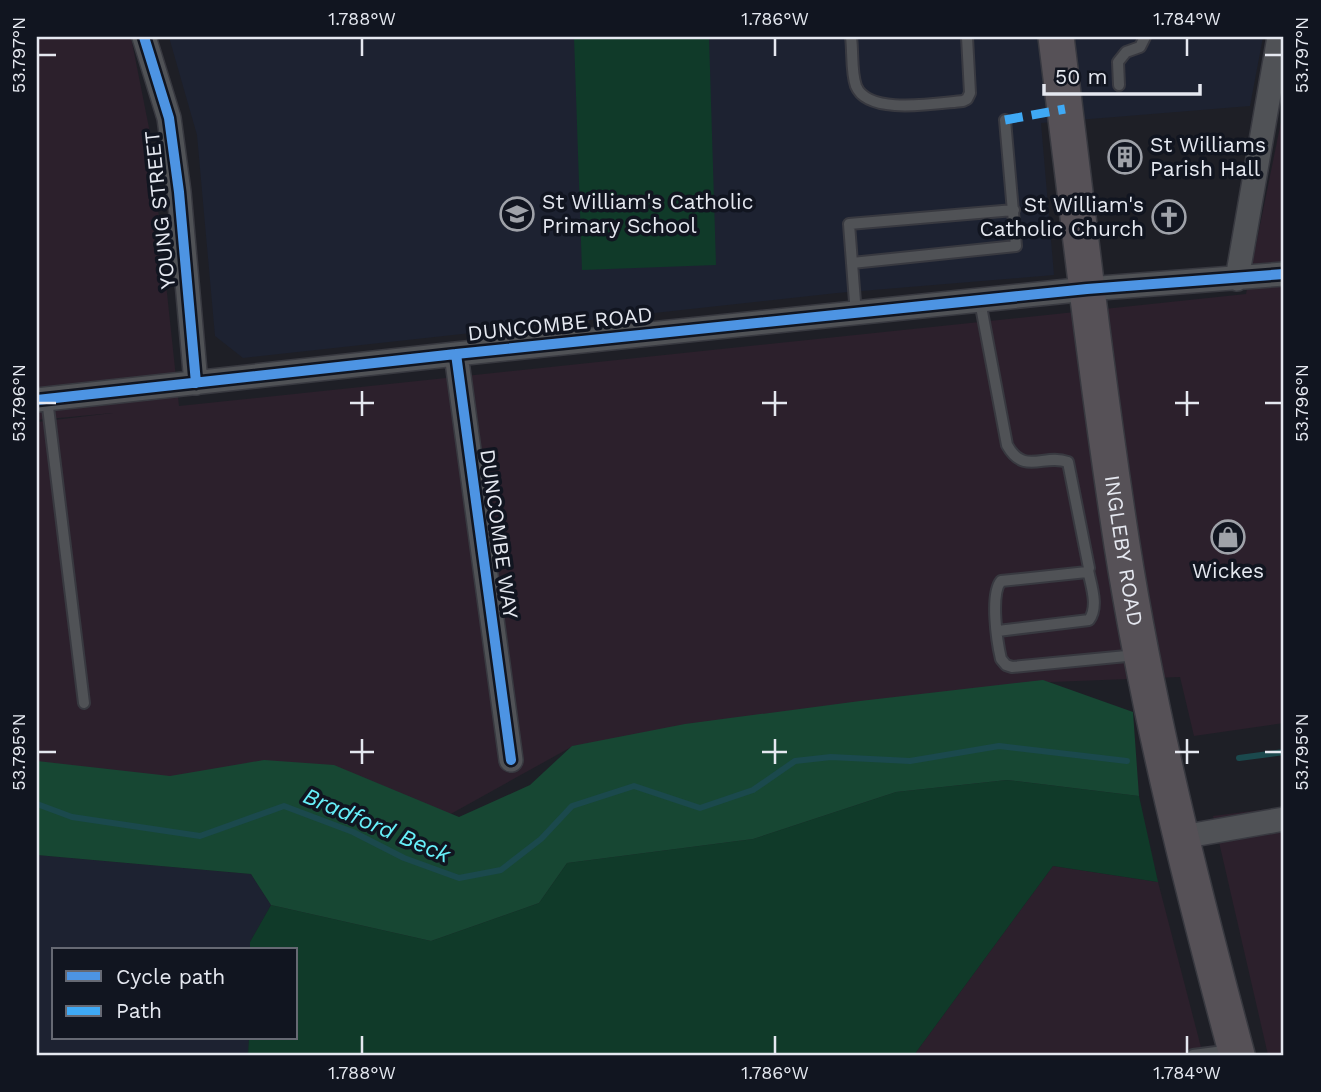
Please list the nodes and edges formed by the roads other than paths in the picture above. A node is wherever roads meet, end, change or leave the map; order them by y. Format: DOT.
graph roads {
  1 [pos="144,37"];
  2 [pos="851,37"];
  3 [pos="967,37"];
  4 [pos="1056,37"];
  5 [pos="1145,37"];
  6 [pos="1279,37"];
  7 [pos="1119,85"];
  8 [pos="1005,120"];
  9 [pos="1014,210"];
  10 [pos="852,263"];
  11 [pos="1284,274"];
  12 [pos="1237,279"];
  13 [pos="1087,289"];
  14 [pos="980,301"];
  15 [pos="856,314"];
  16 [pos="456,354"];
  17 [pos="196,383"];
  18 [pos="42,400"];
  19 [pos="1088,570"];
  20 [pos="998,631"];
  21 [pos="1143,655"];
  22 [pos="84,703"];
  23 [pos="511,760"];
  24 [pos="1284,819"];
  25 [pos="1182,837"];
  26 [pos="1236,1053"];
  27 [pos="1194,1055"];
  1 -- 17 [label="street, YOUNG STREET"];
  2 -- 3 [label="lane"];
  4 -- 13 [label="main road, INGLEBY ROAD"];
  5 -- 7 [label="lane"];
  6 -- 12 [label="street"];
  8 -- 9 [label="lane"];
  9 -- 10 [label="lane"];
  9 -- 10 [label="lane"];
  10 -- 15 [label="lane"];
  11 -- 12 [label="street, DUNCOMBE ROAD"];
  12 -- 13 [label="street, DUNCOMBE ROAD"];
  13 -- 14 [label="street, DUNCOMBE ROAD"];
  13 -- 21 [label="main road, INGLEBY ROAD"];
  14 -- 15 [label="street, DUNCOMBE ROAD"];
  14 -- 19 [label="lane"];
  15 -- 16 [label="street, DUNCOMBE ROAD"];
  16 -- 17 [label="street, DUNCOMBE ROAD"];
  16 -- 23 [label="street, DUNCOMBE WAY"];
  17 -- 18 [label="street, DUNCOMBE ROAD"];
  18 -- 22 [label="lane"];
  19 -- 20 [label="lane"];
  19 -- 20 [label="lane"];
  20 -- 21 [label="lane"];
  21 -- 25 [label="main road, INGLEBY ROAD"];
  24 -- 25 [label="street"];
  25 -- 26 [label="main road, INGLEBY ROAD"];
  26 -- 27 [label="lane"];
}
